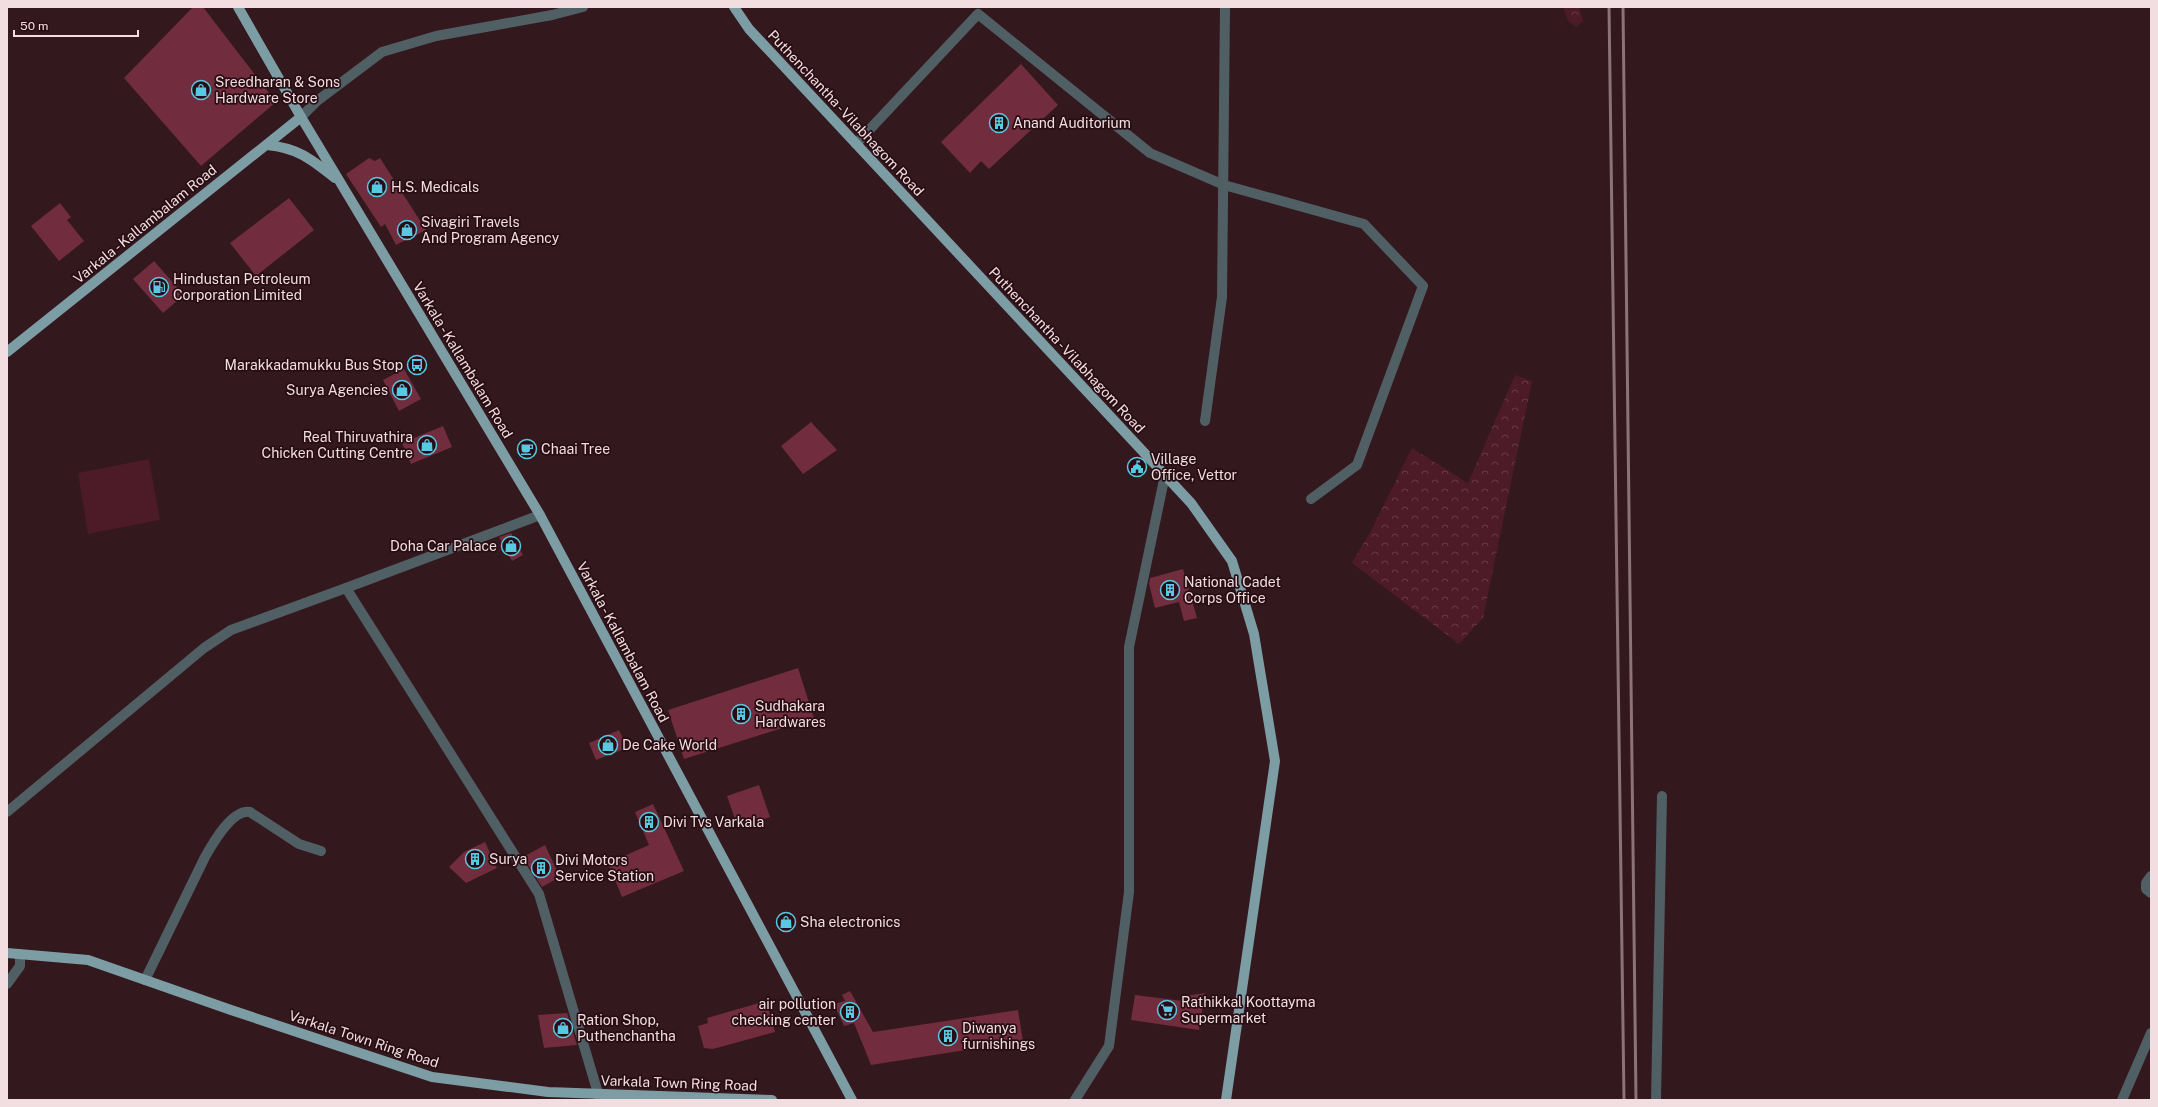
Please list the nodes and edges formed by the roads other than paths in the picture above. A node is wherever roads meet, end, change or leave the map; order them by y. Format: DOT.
graph roads {
  1 [pos="238,7"];
  2 [pos="583,7"];
  3 [pos="734,7"];
  4 [pos="1225,7"];
  5 [pos="302,117"];
  6 [pos="267,144"];
  7 [pos="856,144"];
  8 [pos="340,181"];
  9 [pos="1224,185"];
  10 [pos="7,352"];
  11 [pos="1205,421"];
  12 [pos="1165,475"];
  13 [pos="1311,500"];
  14 [pos="540,516"];
  15 [pos="346,588"];
  16 [pos="1662,796"];
  17 [pos="7,812"];
  18 [pos="321,851"];
  19 [pos="2151,876"];
  20 [pos="2151,893"];
  21 [pos="7,953"];
  22 [pos="20,954"];
  23 [pos="145,980"];
  24 [pos="7,984"];
  25 [pos="2151,1033"];
  26 [pos="599,1097"];
  27 [pos="772,1100"];
  28 [pos="852,1100"];
  29 [pos="1074,1100"];
  30 [pos="1226,1100"];
  31 [pos="1656,1100"];
  32 [pos="2122,1100"];
  1 -- 5 [label="main road"];
  2 -- 5 [label="street"];
  3 -- 7 [label="main road, Puthenchantha - Vilabhagom Road"];
  4 -- 9 [label="street"];
  5 -- 6 [label="main road, Varkala - Kallambalam Road"];
  5 -- 8 [label="main road, Varkala - Kallambalam Road"];
  6 -- 8 [label="main road"];
  6 -- 10 [label="main road, Varkala - Kallambalam Road"];
  7 -- 9 [label="street"];
  7 -- 12 [label="main road, Puthenchantha - Vilabhagom Road"];
  8 -- 14 [label="main road, Varkala - Kallambalam Road"];
  9 -- 11 [label="street"];
  9 -- 13 [label="street"];
  12 -- 29 [label="street"];
  12 -- 30 [label="main road, Puthenchantha - Vilabhagom Road"];
  14 -- 15 [label="street"];
  14 -- 28 [label="main road, Varkala - Kallambalam Road"];
  15 -- 17 [label="street"];
  15 -- 26 [label="street"];
  16 -- 31 [label="street"];
  18 -- 23 [label="street"];
  19 -- 20 [label="street"];
  21 -- 22 [label="main road, Varkala Town Ring Road"];
  22 -- 23 [label="main road, Varkala Town Ring Road"];
  22 -- 24 [label="street"];
  23 -- 26 [label="main road, Varkala Town Ring Road"];
  25 -- 32 [label="street"];
  26 -- 27 [label="main road, Varkala Town Ring Road"];
}
